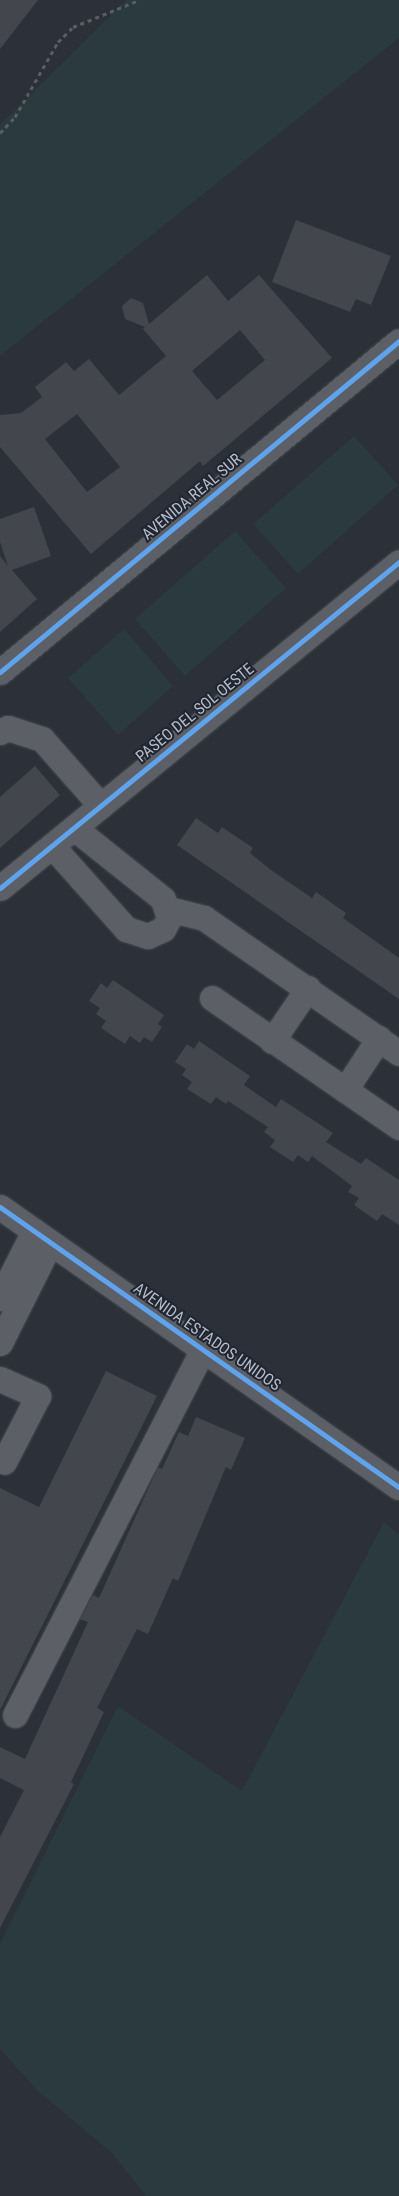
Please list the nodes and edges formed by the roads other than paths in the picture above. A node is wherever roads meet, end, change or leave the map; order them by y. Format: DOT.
graph roads {
  1 [pos="399,341"];
  2 [pos="399,562"];
  3 [pos="0,672"];
  4 [pos="0,732"];
  5 [pos="101,806"];
  6 [pos="74,828"];
  7 [pos="53,847"];
  8 [pos="2,890"];
  9 [pos="168,909"];
  10 [pos="308,988"];
  11 [pos="212,998"];
  12 [pos="379,1038"];
  13 [pos="272,1041"];
  14 [pos="399,1053"];
  15 [pos="345,1090"];
  16 [pos="399,1127"];
  17 [pos="0,1207"];
  18 [pos="42,1237"];
  19 [pos="0,1298"];
  20 [pos="0,1343"];
  21 [pos="203,1350"];
  22 [pos="0,1379"];
  23 [pos="4,1462"];
  24 [pos="399,1487"];
  25 [pos="15,1715"];
  1 -- 3 [label="street, AVENIDA REAL SUR"];
  2 -- 5 [label="street, PASEO DEL SOL OESTE"];
  4 -- 5 [label="street"];
  5 -- 6 [label="street, PASEO DEL SOL OESTE"];
  6 -- 7 [label="street, PASEO DEL SOL OESTE"];
  6 -- 9 [label="street"];
  7 -- 8 [label="street, PASEO DEL SOL OESTE"];
  7 -- 9 [label="street"];
  9 -- 10 [label="street"];
  10 -- 12 [label="street"];
  10 -- 13 [label="street"];
  11 -- 13 [label="street"];
  12 -- 14 [label="street"];
  12 -- 15 [label="street"];
  13 -- 15 [label="street"];
  15 -- 16 [label="street"];
  17 -- 18 [label="street, AVENIDA ESTADOS UNIDOS"];
  18 -- 19 [label="street"];
  18 -- 20 [label="street"];
  18 -- 21 [label="street, AVENIDA ESTADOS UNIDOS"];
  21 -- 24 [label="street, AVENIDA ESTADOS UNIDOS"];
  21 -- 25 [label="street"];
  22 -- 23 [label="street"];
}
